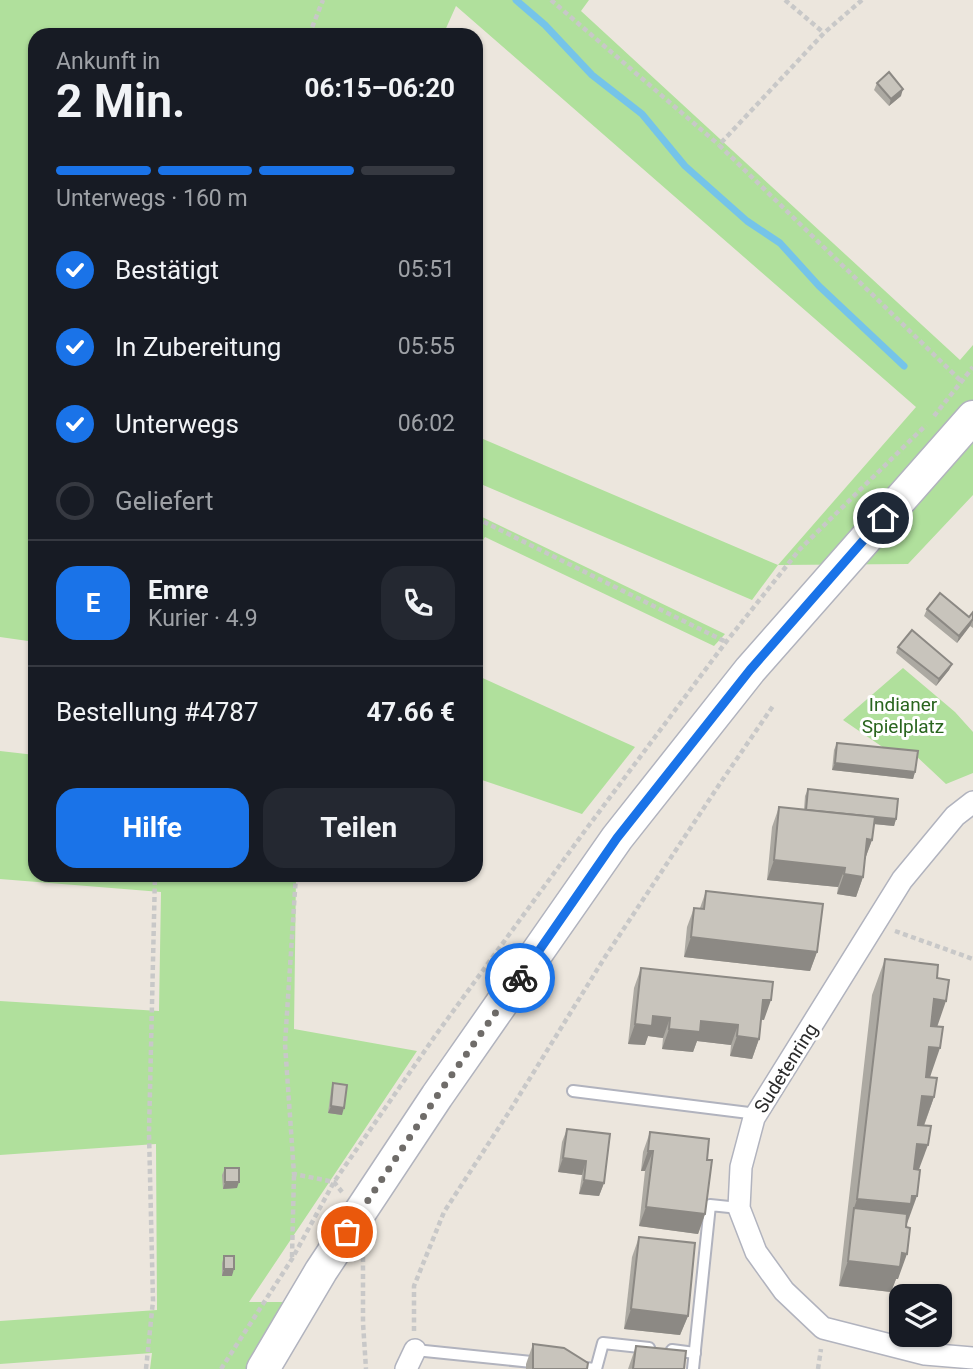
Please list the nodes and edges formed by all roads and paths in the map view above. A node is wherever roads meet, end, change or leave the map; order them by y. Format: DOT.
graph roads {
  1 [pos="323,0"];
  2 [pos="551,0"];
  3 [pos="785,0"];
  4 [pos="862,0"];
  5 [pos="312,28"];
  6 [pos="824,33"];
  7 [pos="719,145"];
  8 [pos="973,367"];
  9 [pos="962,382"];
  10 [pos="973,417"];
  11 [pos="928,424"];
  12 [pos="483,521"];
  13 [pos="726,642"];
  14 [pos="773,706"];
  15 [pos="973,802"];
  16 [pos="155,882"];
  17 [pos="296,882"];
  18 [pos="875,923"];
  19 [pos="973,959"];
  20 [pos="573,1091"];
  21 [pos="757,1114"];
  22 [pos="294,1174"];
  23 [pos="334,1182"];
  24 [pos="739,1208"];
  25 [pos="360,1213"];
  26 [pos="363,1253"];
  27 [pos="292,1259"];
  28 [pos="695,1353"];
  29 [pos="973,1358"];
  30 [pos="410,1359"];
  31 [pos="146,1369"];
  32 [pos="220,1369"];
  33 [pos="263,1369"];
  34 [pos="366,1369"];
  35 [pos="693,1369"];
  1 -- 5 [label="path"];
  2 -- 7 [label="path"];
  3 -- 6 [label="path"];
  4 -- 6 [label="path"];
  6 -- 7 [label="path"];
  7 -- 9 [label="path"];
  8 -- 9 [label="path"];
  9 -- 11 [label="path"];
  10 -- 25 [label="main road"];
  12 -- 13 [label="path"];
  14 -- 30 [label="path"];
  15 -- 18 [label="street, Sudetenring"];
  16 -- 31 [label="path"];
  17 -- 22 [label="path"];
  18 -- 19 [label="path"];
  18 -- 21 [label="street, Sudetenring"];
  20 -- 21 [label="lane"];
  21 -- 24 [label="street, Sudetenring"];
  22 -- 23 [label="path"];
  22 -- 27 [label="path"];
  23 -- 25 [label="path"];
  23 -- 27 [label="path"];
  24 -- 28 [label="lane"];
  24 -- 29 [label="street, Sudetenring"];
  25 -- 33 [label="main road"];
  26 -- 34 [label="path"];
  27 -- 32 [label="path"];
  28 -- 30 [label="lane"];
  28 -- 35 [label="lane"];
}
